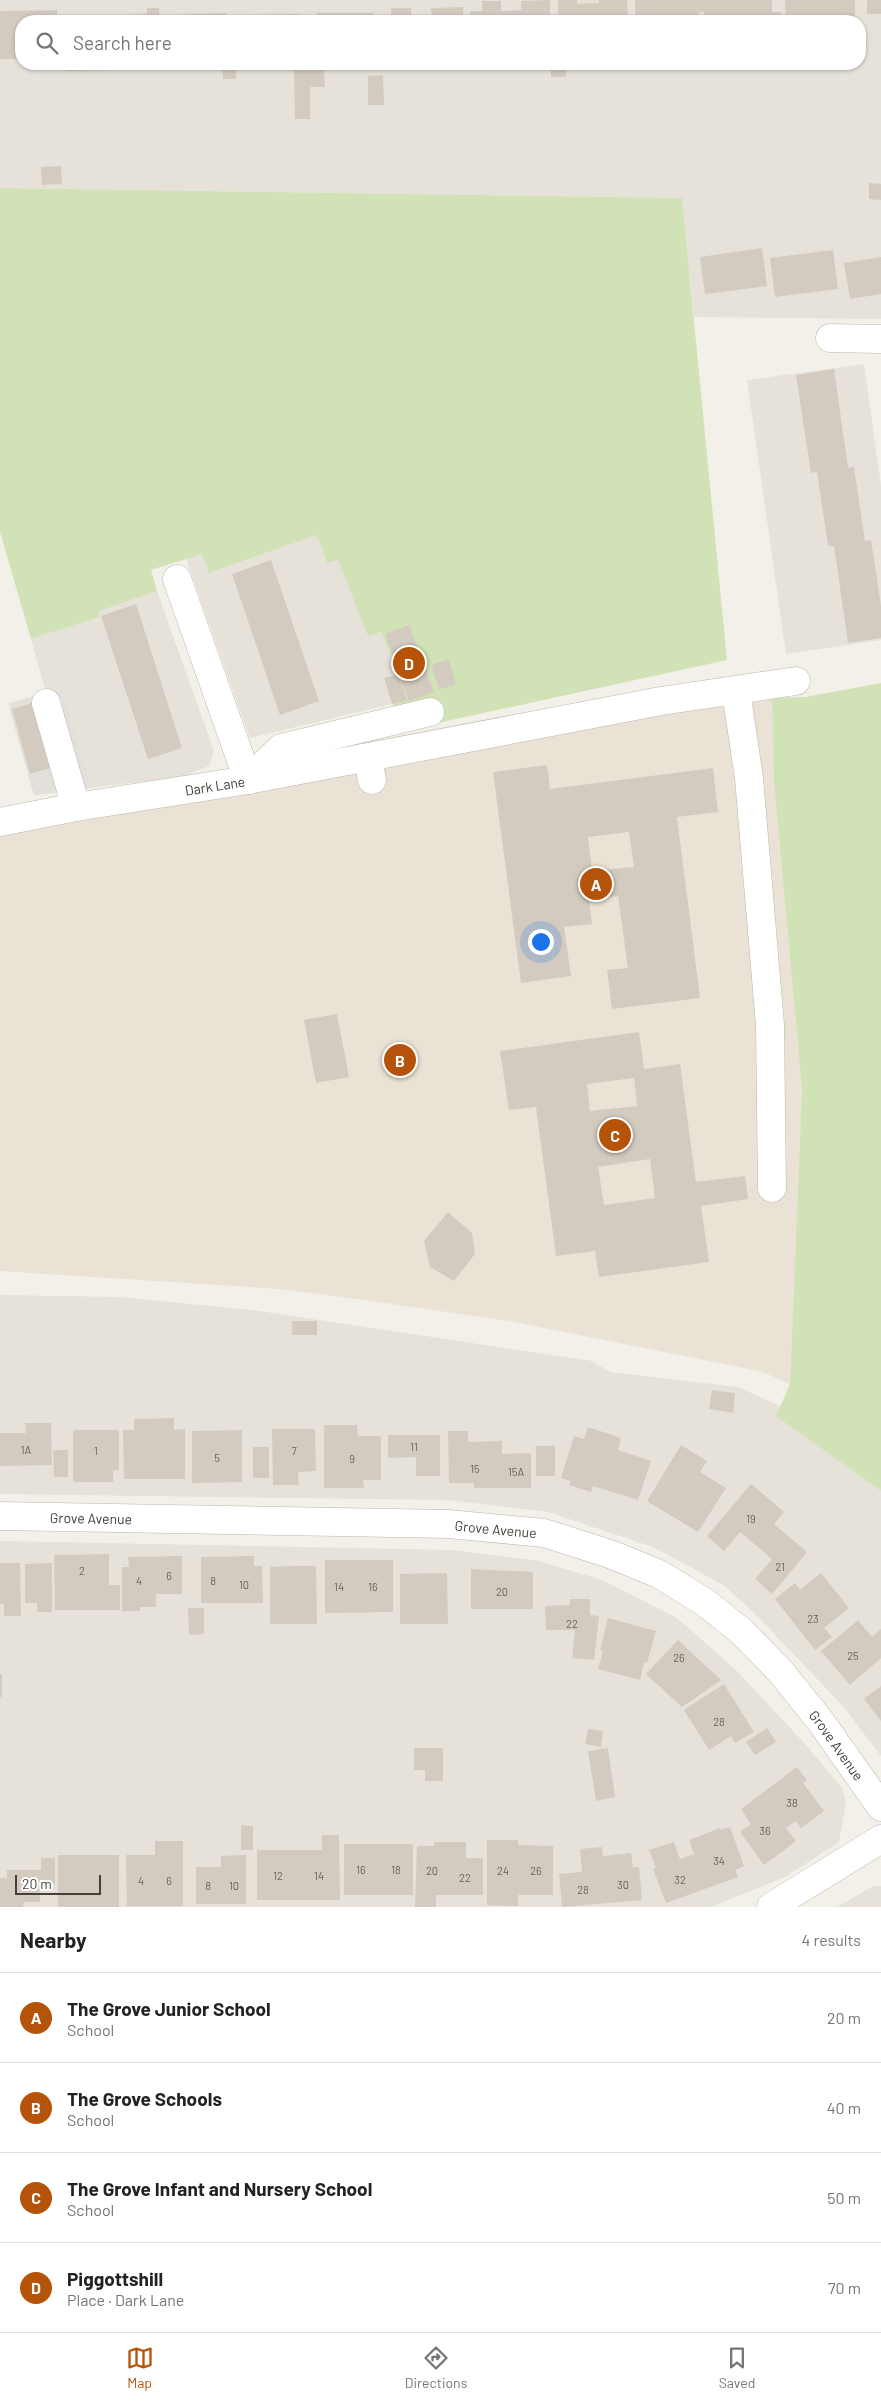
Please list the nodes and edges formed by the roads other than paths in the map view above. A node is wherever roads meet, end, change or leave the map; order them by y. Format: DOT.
graph roads {
  1 [pos="830,338"];
  2 [pos="881,339"];
  3 [pos="178,579"];
  4 [pos="796,681"];
  5 [pos="736,691"];
  6 [pos="46,703"];
  7 [pos="430,712"];
  8 [pos="248,780"];
  9 [pos="76,807"];
  10 [pos="0,822"];
  11 [pos="772,1188"];
  12 [pos="0,1516"];
  13 [pos="881,1807"];
  14 [pos="881,1839"];
  15 [pos="772,1907"];
  1 -- 2 [label="street"];
  3 -- 8 [label="street, Dark Lane"];
  4 -- 5 [label="street"];
  5 -- 8 [label="street"];
  5 -- 11 [label="street"];
  6 -- 9 [label="street"];
  7 -- 8 [label="street"];
  8 -- 9 [label="street, Dark Lane"];
  9 -- 10 [label="street, Dark Lane"];
  12 -- 13 [label="street, Grove Avenue"];
  14 -- 15 [label="street"];
}
